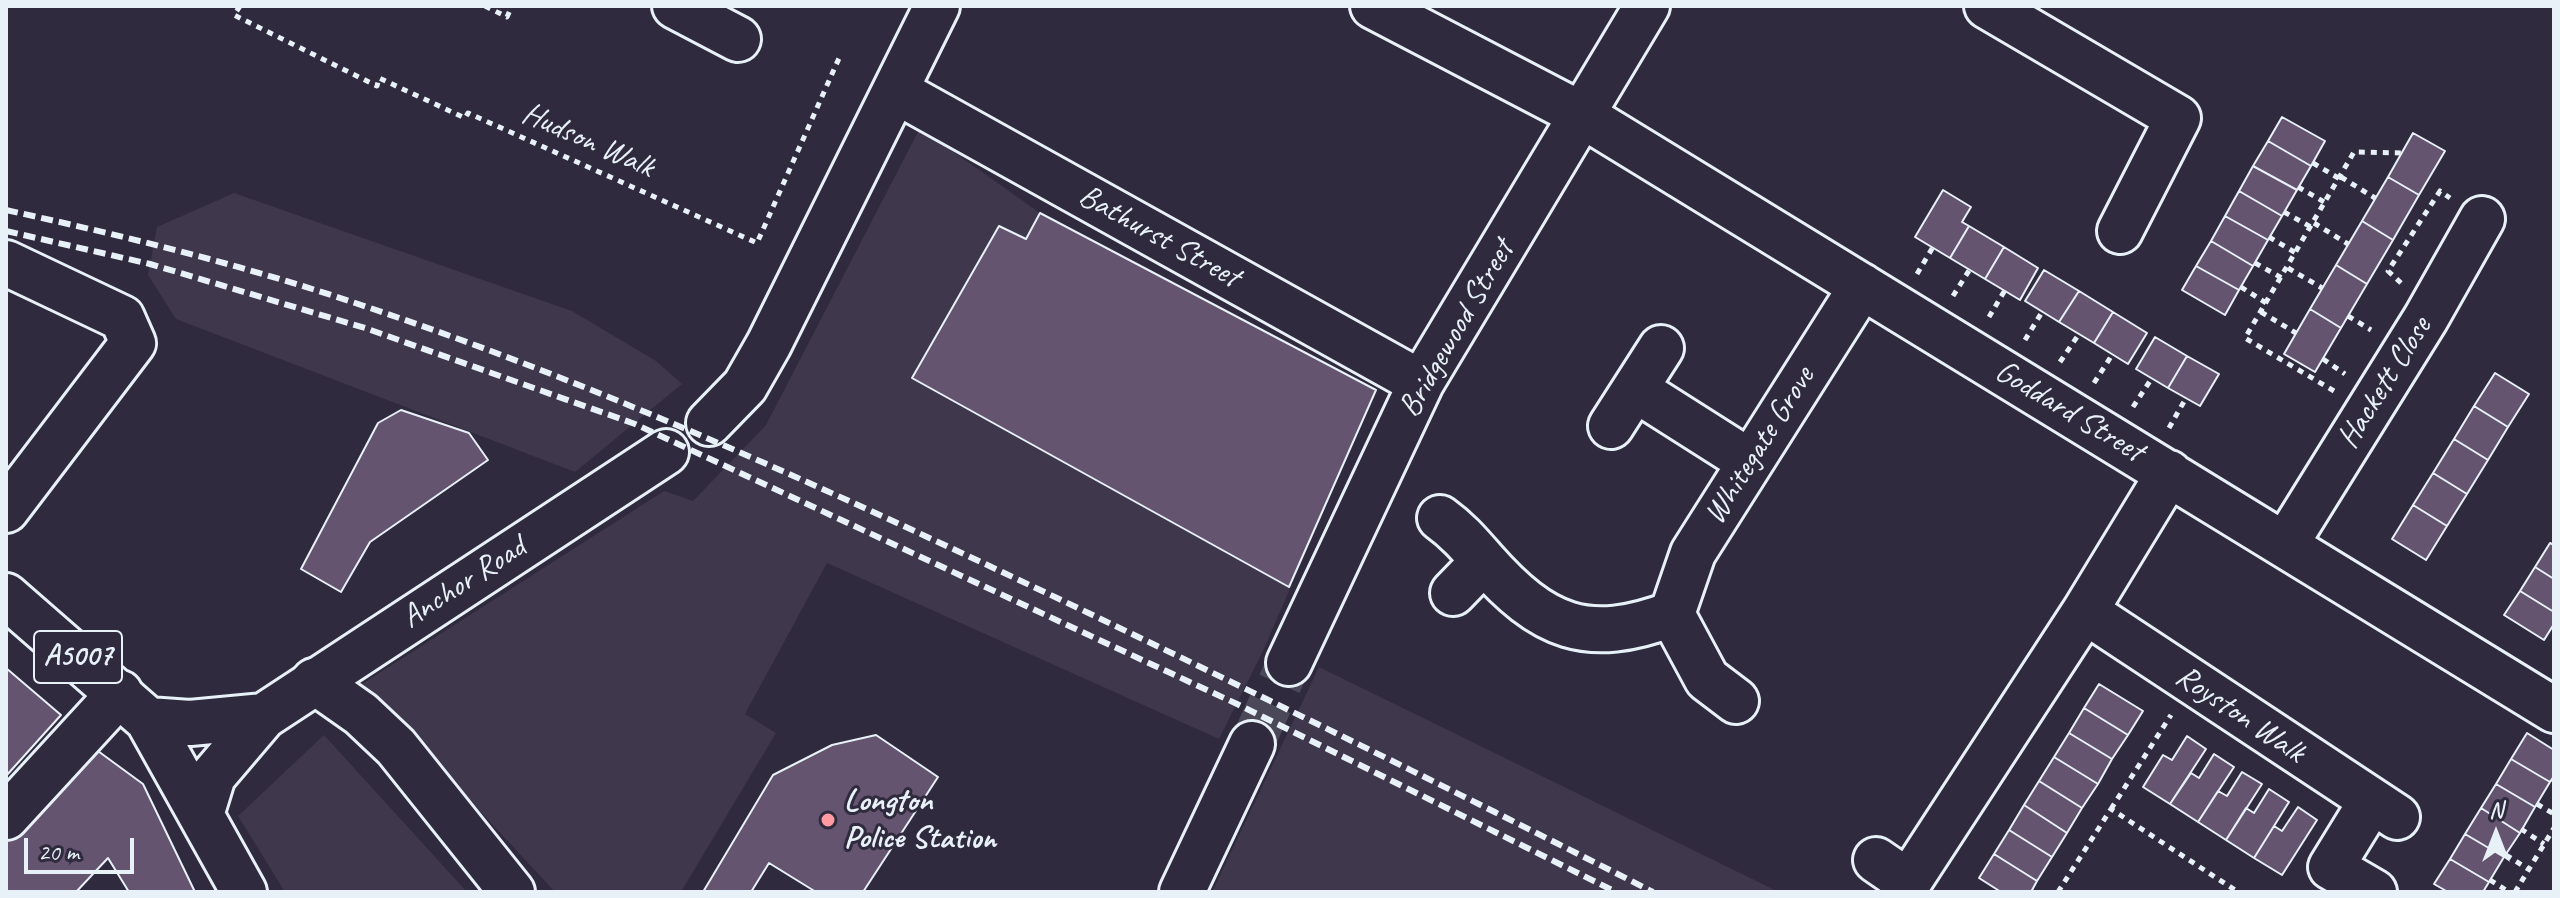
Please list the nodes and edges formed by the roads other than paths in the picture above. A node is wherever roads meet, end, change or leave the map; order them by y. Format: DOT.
graph roads {
  1 [pos="675,6"];
  2 [pos="937,6"];
  3 [pos="1373,6"];
  4 [pos="1647,6"];
  5 [pos="1987,6"];
  6 [pos="737,41"];
  7 [pos="896,91"];
  8 [pos="1582,115"];
  9 [pos="2482,219"];
  10 [pos="2120,231"];
  11 [pos="6,263"];
  12 [pos="1862,286"];
  13 [pos="1661,348"];
  14 [pos="1421,383"];
  15 [pos="1635,389"];
  16 [pos="709,423"];
  17 [pos="1611,426"];
  18 [pos="666,452"];
  19 [pos="2174,455"];
  20 [pos="1750,462"];
  21 [pos="6,510"];
  22 [pos="1440,518"];
  23 [pos="2285,545"];
  24 [pos="1484,561"];
  25 [pos="1453,593"];
  26 [pos="6,596"];
  27 [pos="2085,611"];
  28 [pos="1672,614"];
  29 [pos="1289,663"];
  30 [pos="314,681"];
  31 [pos="1736,701"];
  32 [pos="134,706"];
  33 [pos="2554,710"];
  34 [pos="264,716"];
  35 [pos="1252,744"];
  36 [pos="201,815"];
  37 [pos="6,817"];
  38 [pos="1895,878"];
  39 [pos="2357,888"];
  40 [pos="244,892"];
  41 [pos="512,892"];
  42 [pos="1182,892"];
  1 -- 6 [label="street"];
  2 -- 7 [label="street"];
  3 -- 8 [label="street, Goddard Street"];
  4 -- 8 [label="street, Bridgewood Street"];
  5 -- 10 [label="street"];
  7 -- 14 [label="street, Bathurst Street"];
  7 -- 16 [label="street"];
  8 -- 12 [label="street, Goddard Street"];
  8 -- 14 [label="street, Bridgewood Street"];
  9 -- 23 [label="street, Hackett Close"];
  11 -- 21 [label="street"];
  12 -- 19 [label="street, Goddard Street"];
  12 -- 20 [label="street, Whitegate Grove"];
  13 -- 15 [label="street"];
  14 -- 29 [label="street, Bridgewood Street"];
  15 -- 17 [label="street"];
  15 -- 20 [label="street"];
  18 -- 30 [label="street, Anchor Road"];
  19 -- 23 [label="street, Goddard Street"];
  19 -- 27 [label="street"];
  20 -- 28 [label="street, Whitegate Grove"];
  22 -- 24 [label="street"];
  23 -- 33 [label="street, Goddard Street"];
  24 -- 25 [label="street"];
  24 -- 28 [label="street"];
  26 -- 32 [label="street, A5007"];
  27 -- 38 [label="street"];
  27 -- 39 [label="street, Royston Walk"];
  28 -- 31 [label="street"];
  30 -- 34 [label="street, Anchor Road"];
  30 -- 41 [label="street"];
  32 -- 34 [label="street, Anchor Road"];
  32 -- 36 [label="street, A5007"];
  32 -- 37 [label="street"];
  34 -- 36 [label="street, Anchor Road"];
  35 -- 42 [label="street"];
  36 -- 40 [label="street, A5007"];
}
